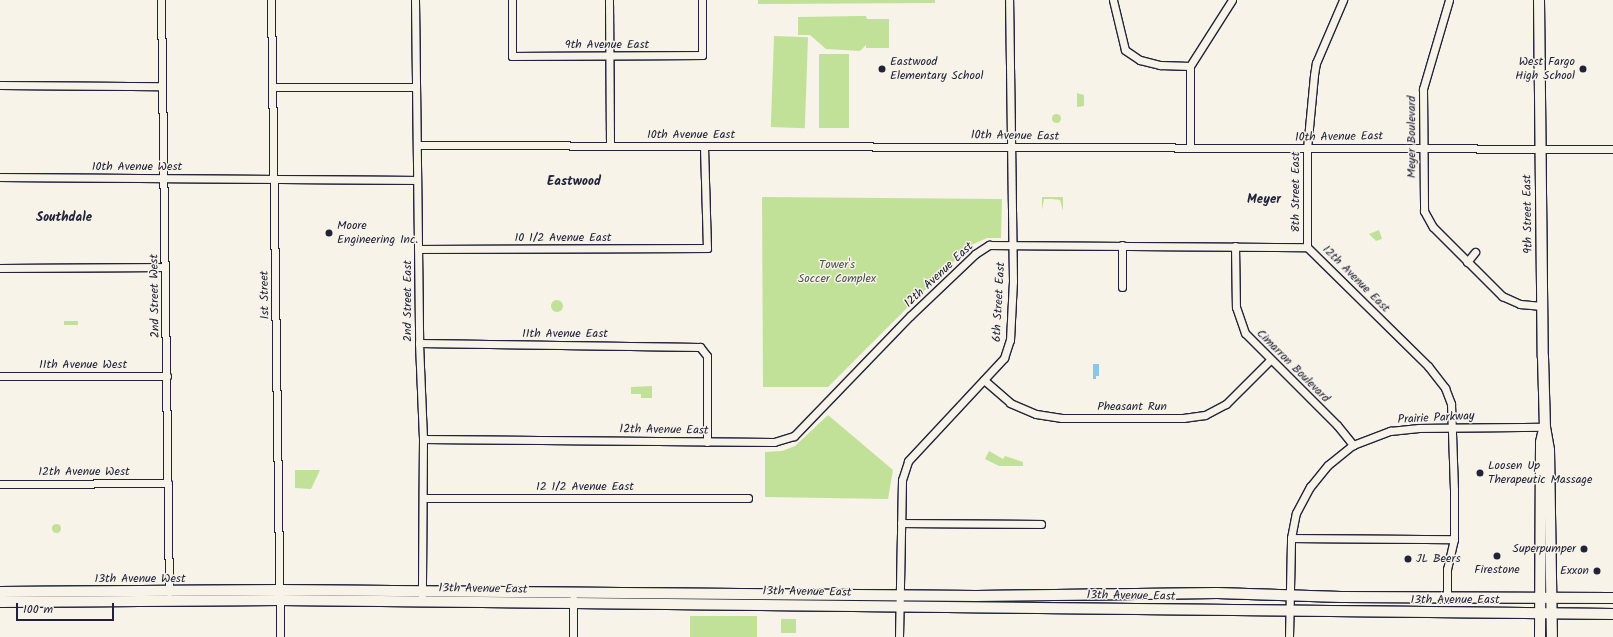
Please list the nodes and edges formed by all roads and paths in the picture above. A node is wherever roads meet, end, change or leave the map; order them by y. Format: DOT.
graph roads {
  1 [pos="161,0"];
  2 [pos="271,0"];
  3 [pos="415,0"];
  4 [pos="512,0"];
  5 [pos="609,0"];
  6 [pos="702,0"];
  7 [pos="1009,0"];
  8 [pos="1113,0"];
  9 [pos="1232,0"];
  10 [pos="1344,0"];
  11 [pos="1449,0"];
  12 [pos="1539,0"];
  13 [pos="609,56"];
  14 [pos="1190,66"];
  15 [pos="0,85"];
  16 [pos="162,86"];
  17 [pos="416,87"];
  18 [pos="273,88"];
  19 [pos="417,145"];
  20 [pos="610,146"];
  21 [pos="704,146"];
  22 [pos="1011,147"];
  23 [pos="1423,147"];
  24 [pos="1190,148"];
  25 [pos="1307,149"];
  26 [pos="1540,149"];
  27 [pos="1613,149"];
  28 [pos="0,177"];
  29 [pos="164,178"];
  30 [pos="274,179"];
  31 [pos="417,180"];
  32 [pos="1012,245"];
  33 [pos="1122,245"];
  34 [pos="1235,246"];
  35 [pos="1307,247"];
  36 [pos="418,249"];
  37 [pos="1475,252"];
  38 [pos="1466,262"];
  39 [pos="165,267"];
  40 [pos="0,268"];
  41 [pos="1122,287"];
  42 [pos="1542,306"];
  43 [pos="419,344"];
  44 [pos="1270,360"];
  45 [pos="0,376"];
  46 [pos="167,376"];
  47 [pos="984,380"];
  48 [pos="1545,427"];
  49 [pos="1453,428"];
  50 [pos="422,439"];
  51 [pos="707,442"];
  52 [pos="1353,445"];
  53 [pos="168,483"];
  54 [pos="0,484"];
  55 [pos="423,498"];
  56 [pos="748,498"];
  57 [pos="901,523"];
  58 [pos="1041,524"];
  59 [pos="1291,538"];
  60 [pos="1454,538"];
  61 [pos="0,592"];
  62 [pos="169,592"];
  63 [pos="280,595"];
  64 [pos="422,596"];
  65 [pos="1290,596"];
  66 [pos="573,597"];
  67 [pos="1447,598"];
  68 [pos="1541,598"];
  69 [pos="1552,598"];
  70 [pos="1613,598"];
  71 [pos="900,601"];
  72 [pos="0,602"];
  73 [pos="1290,610"];
  74 [pos="1541,613"];
  75 [pos="1552,613"];
  76 [pos="1613,614"];
  77 [pos="280,637"];
  78 [pos="573,637"];
  79 [pos="899,637"];
  80 [pos="1289,637"];
  81 [pos="1540,637"];
  82 [pos="1552,637"];
  1 -- 16 [label="street, 2nd Street West"];
  2 -- 18 [label="street, 1st Street"];
  3 -- 17 [label="street, 2nd Street East"];
  4 -- 13 [label="street, 9th Avenue East"];
  5 -- 13 [label="street"];
  6 -- 13 [label="street, 9th Avenue East"];
  7 -- 22 [label="street, 6th Street East"];
  8 -- 14 [label="street"];
  9 -- 14 [label="street"];
  10 -- 25 [label="street, 8th Street East"];
  11 -- 23 [label="street, Meyer Boulevard"];
  12 -- 26 [label="main road, 9th Street East"];
  13 -- 20 [label="street"];
  14 -- 24 [label="street"];
  15 -- 16 [label="street"];
  16 -- 29 [label="street, 2nd Street West"];
  17 -- 18 [label="street"];
  17 -- 19 [label="street, 2nd Street East"];
  18 -- 30 [label="street, 1st Street"];
  19 -- 20 [label="street, 10th Avenue East"];
  19 -- 31 [label="street, 2nd Street East"];
  20 -- 21 [label="street, 10th Avenue East"];
  21 -- 22 [label="street, 10th Avenue East"];
  21 -- 36 [label="street, 10 1/2 Avenue East"];
  22 -- 24 [label="street, 10th Avenue East"];
  22 -- 32 [label="street, 6th Street East"];
  23 -- 25 [label="street, 10th Avenue East"];
  23 -- 26 [label="street, 10th Avenue East"];
  23 -- 38 [label="street, Meyer Boulevard"];
  24 -- 25 [label="street, 10th Avenue East"];
  25 -- 35 [label="street, 8th Street East"];
  26 -- 27 [label="street, 10th Avenue East"];
  26 -- 42 [label="main road, 9th Street East"];
  28 -- 29 [label="street, 10th Avenue West"];
  29 -- 30 [label="street, 10th Avenue West"];
  29 -- 39 [label="street, 2nd Street West"];
  30 -- 31 [label="street"];
  30 -- 63 [label="street, 1st Street"];
  31 -- 36 [label="street, 2nd Street East"];
  32 -- 33 [label="street, 12th Avenue East"];
  32 -- 47 [label="street, 6th Street East"];
  32 -- 51 [label="street, 12th Avenue East"];
  33 -- 34 [label="street, 12th Avenue East"];
  33 -- 41 [label="street"];
  34 -- 35 [label="street, 12th Avenue East"];
  34 -- 44 [label="street, Cimarron Boulevard"];
  35 -- 49 [label="street, 12th Avenue East"];
  36 -- 43 [label="street, 2nd Street East"];
  37 -- 38 [label="street"];
  38 -- 42 [label="street, Meyer Boulevard"];
  39 -- 40 [label="street"];
  39 -- 46 [label="street, 2nd Street West"];
  42 -- 48 [label="main road, 9th Street East"];
  43 -- 50 [label="street, 2nd Street East"];
  43 -- 51 [label="street, 11th Avenue East"];
  44 -- 47 [label="street, Pheasant Run"];
  44 -- 52 [label="street, Cimarron Boulevard"];
  45 -- 46 [label="street, 11th Avenue West"];
  46 -- 53 [label="street, 2nd Street West"];
  47 -- 57 [label="street, 6th Street East"];
  48 -- 49 [label="street, Prairie Parkway"];
  48 -- 68 [label="main road, 9th Street East"];
  48 -- 69 [label="main road, 9th Street East"];
  49 -- 52 [label="street, Prairie Parkway"];
  49 -- 60 [label="street, 12th Avenue East"];
  50 -- 51 [label="street, 12th Avenue East"];
  50 -- 55 [label="street, 2nd Street East"];
  52 -- 59 [label="street, Prairie Parkway"];
  53 -- 54 [label="street, 12th Avenue West"];
  53 -- 62 [label="street, 2nd Street West"];
  55 -- 56 [label="street, 12 1/2 Avenue East"];
  55 -- 64 [label="street, 2nd Street East"];
  57 -- 58 [label="street"];
  57 -- 71 [label="street, 6th Street East"];
  59 -- 60 [label="street"];
  59 -- 65 [label="street, Prairie Parkway"];
  60 -- 67 [label="street, 12th Avenue East"];
  61 -- 62 [label="main road, 13th Avenue West"];
  62 -- 63 [label="main road, 13th Avenue West"];
  63 -- 64 [label="main road, 13th Avenue East"];
  63 -- 72 [label="main road, 13th Avenue East"];
  63 -- 77 [label="street, 1st Street"];
  64 -- 66 [label="main road, 13th Avenue East"];
  65 -- 67 [label="main road, 13th Avenue East"];
  65 -- 71 [label="main road, 13th Avenue East"];
  65 -- 73 [label="street, Prairie Parkway"];
  66 -- 71 [label="main road, 13th Avenue East"];
  66 -- 78 [label="street"];
  67 -- 68 [label="main road, 13th Avenue East"];
  68 -- 69 [label="main road, 13th Avenue East"];
  68 -- 74 [label="main road, 9th Street East"];
  69 -- 70 [label="main road, 13th Avenue East"];
  69 -- 75 [label="main road, 9th Street East"];
  71 -- 73 [label="main road, 13th Avenue East"];
  71 -- 79 [label="street, 6th Street East"];
  73 -- 74 [label="main road, 13th Avenue East"];
  73 -- 80 [label="street, Prairie Parkway"];
  74 -- 75 [label="main road, 13th Avenue East"];
  74 -- 81 [label="main road, 9th Street East"];
  75 -- 76 [label="main road, 13th Avenue East"];
  75 -- 82 [label="main road, 9th Street East"];
}
